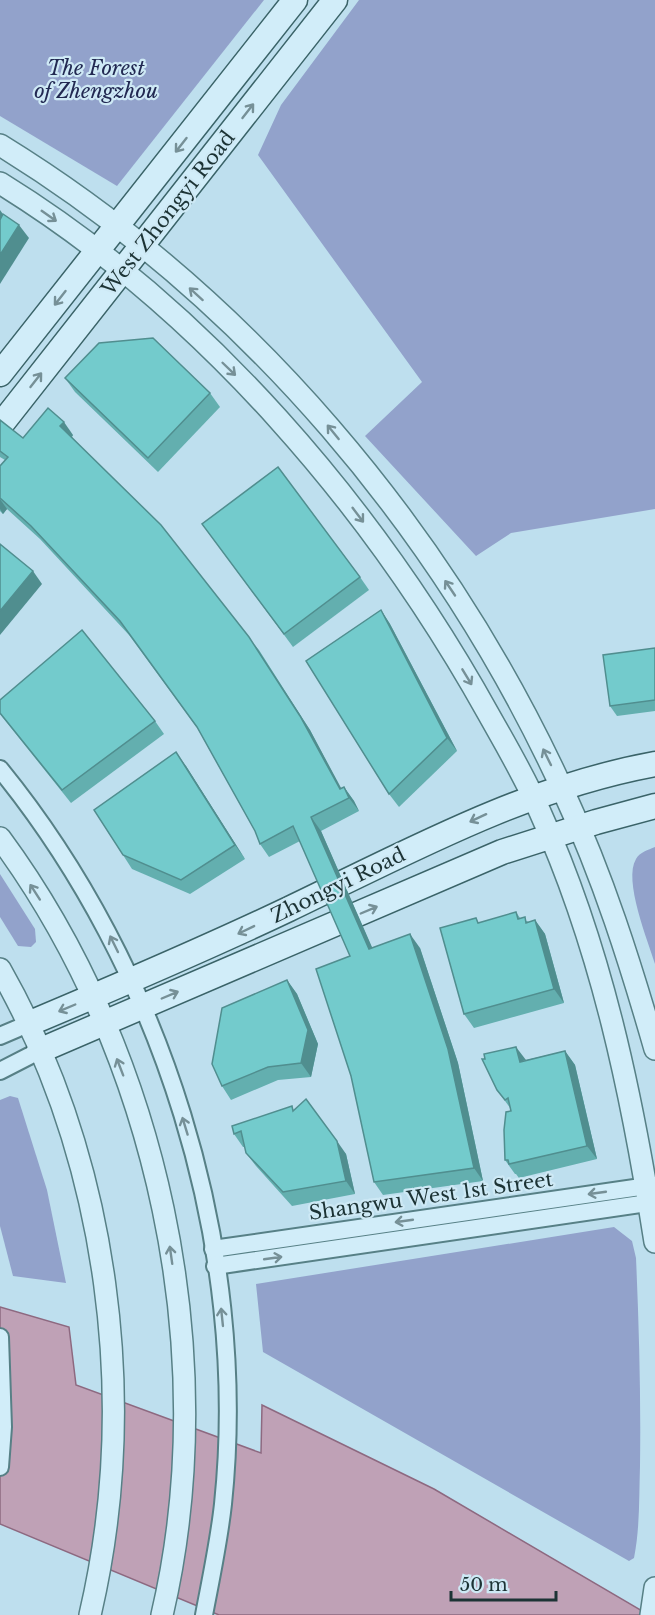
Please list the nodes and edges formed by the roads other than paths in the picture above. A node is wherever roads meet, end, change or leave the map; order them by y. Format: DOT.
graph roads {
  1 [pos="295,0"];
  2 [pos="335,0"];
  3 [pos="0,145"];
  4 [pos="0,183"];
  5 [pos="117,226"];
  6 [pos="141,246"];
  7 [pos="96,252"];
  8 [pos="121,272"];
  9 [pos="0,374"];
  10 [pos="0,426"];
  11 [pos="655,764"];
  12 [pos="0,768"];
  13 [pos="562,789"];
  14 [pos="533,798"];
  15 [pos="655,806"];
  16 [pos="579,827"];
  17 [pos="550,836"];
  18 [pos="0,838"];
  19 [pos="0,969"];
  20 [pos="132,981"];
  21 [pos="92,997"];
  22 [pos="142,1007"];
  23 [pos="28,1024"];
  24 [pos="103,1024"];
  25 [pos="0,1036"];
  26 [pos="655,1049"];
  27 [pos="39,1051"];
  28 [pos="0,1071"];
  29 [pos="651,1194"];
  30 [pos="655,1242"];
  31 [pos="213,1249"];
  32 [pos="215,1266"];
  33 [pos="0,1336"];
  34 [pos="0,1467"];
  35 [pos="92,1606"];
  36 [pos="162,1615"];
  37 [pos="204,1615"];
  1 -- 5 [label="main road, West Zhongyi Road, one-way"];
  6 -- 2 [label="main road, West Zhongyi Road, one-way"];
  3 -- 5 [label="street"];
  4 -- 7 [label="street, one-way"];
  5 -- 6 [label="street"];
  5 -- 7 [label="main road, West Zhongyi Road"];
  6 -- 8 [label="main road, West Zhongyi Road"];
  13 -- 6 [label="street, one-way"];
  7 -- 8 [label="street"];
  7 -- 9 [label="main road, West Zhongyi Road, one-way"];
  10 -- 8 [label="main road, West Zhongyi Road, one-way"];
  8 -- 14 [label="street, one-way"];
  11 -- 13 [label="main road, Zhongyi Road"];
  20 -- 12 [label="street, one-way"];
  13 -- 14 [label="main road, Zhongyi Road"];
  13 -- 16 [label="street"];
  14 -- 17 [label="street"];
  14 -- 20 [label="main road, Zhongyi Road, one-way"];
  15 -- 16 [label="main road, Zhongyi Road"];
  16 -- 17 [label="main road, Zhongyi Road"];
  16 -- 26 [label="street"];
  22 -- 17 [label="main road, Zhongyi Road, one-way"];
  17 -- 29 [label="street"];
  21 -- 18 [label="street, one-way"];
  19 -- 23 [label="street"];
  20 -- 21 [label="main road, Zhongyi Road"];
  20 -- 22 [label="street"];
  21 -- 23 [label="main road, Zhongyi Road, one-way"];
  21 -- 24 [label="street"];
  22 -- 24 [label="main road, Zhongyi Road"];
  31 -- 22 [label="street, one-way"];
  23 -- 25 [label="street"];
  23 -- 27 [label="street"];
  24 -- 27 [label="main road, Zhongyi Road"];
  36 -- 24 [label="street, one-way"];
  27 -- 28 [label="street"];
  27 -- 35 [label="street"];
  29 -- 30 [label="street"];
  29 -- 31 [label="street, Shangwu West 1st Street, one-way"];
  32 -- 29 [label="street, Shangwu West 1st Street, one-way"];
  31 -- 32 [label="street"];
  37 -- 32 [label="street, one-way"];
  33 -- 34 [label="street"];
}
